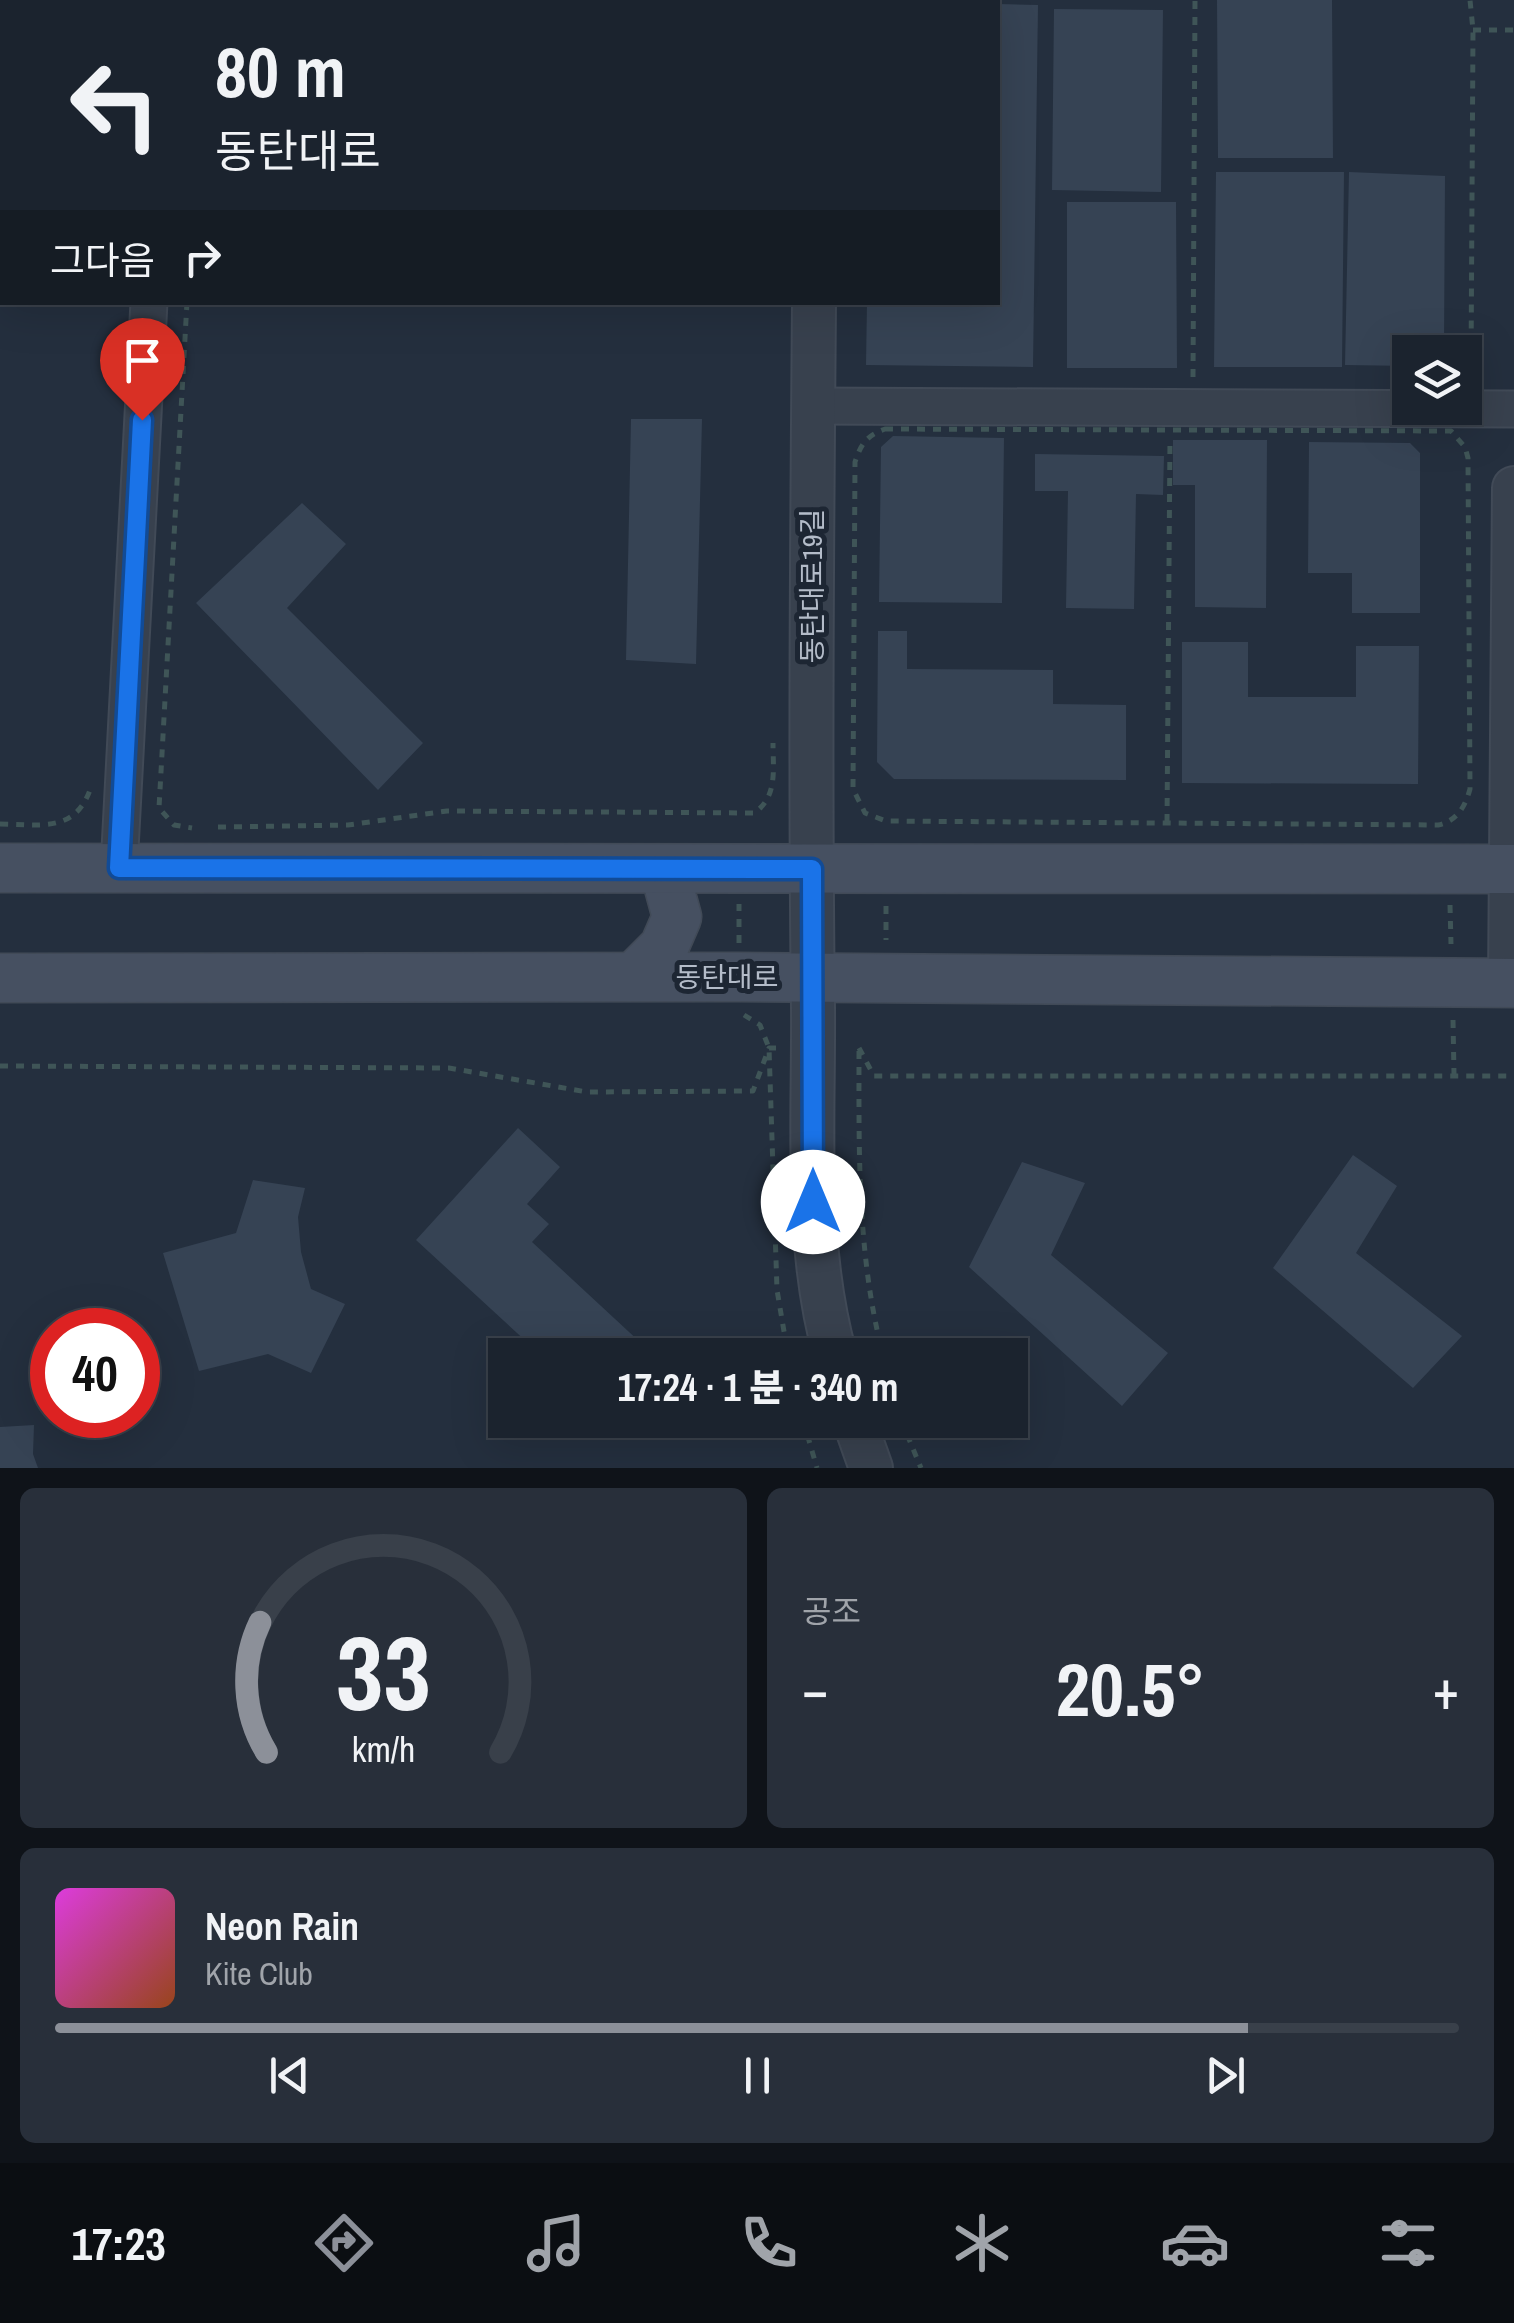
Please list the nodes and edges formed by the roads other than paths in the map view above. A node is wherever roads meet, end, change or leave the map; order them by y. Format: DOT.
graph roads {
  1 [pos="149,305"];
  2 [pos="814,305"];
  3 [pos="813,406"];
  4 [pos="1514,409"];
  5 [pos="1514,488"];
  6 [pos="1512,713"];
  7 [pos="0,868"];
  8 [pos="119,868"];
  9 [pos="664,869"];
  10 [pos="812,869"];
  11 [pos="1512,870"];
  12 [pos="634,977"];
  13 [pos="0,978"];
  14 [pos="812,978"];
  15 [pos="1512,983"];
  16 [pos="830,1338"];
  17 [pos="860,1438"];
  18 [pos="871,1468"];
  1 -- 8 [label="street"];
  2 -- 3 [label="street, 동탄대로19길"];
  3 -- 4 [label="street"];
  3 -- 10 [label="street, 동탄대로19길"];
  5 -- 6 [label="street"];
  6 -- 11 [label="street"];
  7 -- 8 [label="main road"];
  8 -- 9 [label="main road"];
  9 -- 10 [label="main road"];
  9 -- 12 [label="main road"];
  10 -- 11 [label="main road"];
  10 -- 14 [label="street, 동탄대로19길"];
  11 -- 15 [label="street"];
  12 -- 13 [label="main road, 동탄대로"];
  12 -- 14 [label="main road, 동탄대로"];
  14 -- 15 [label="main road, 동탄대로"];
  14 -- 16 [label="street, 동탄대로19길"];
  17 -- 18 [label="street"];
}
